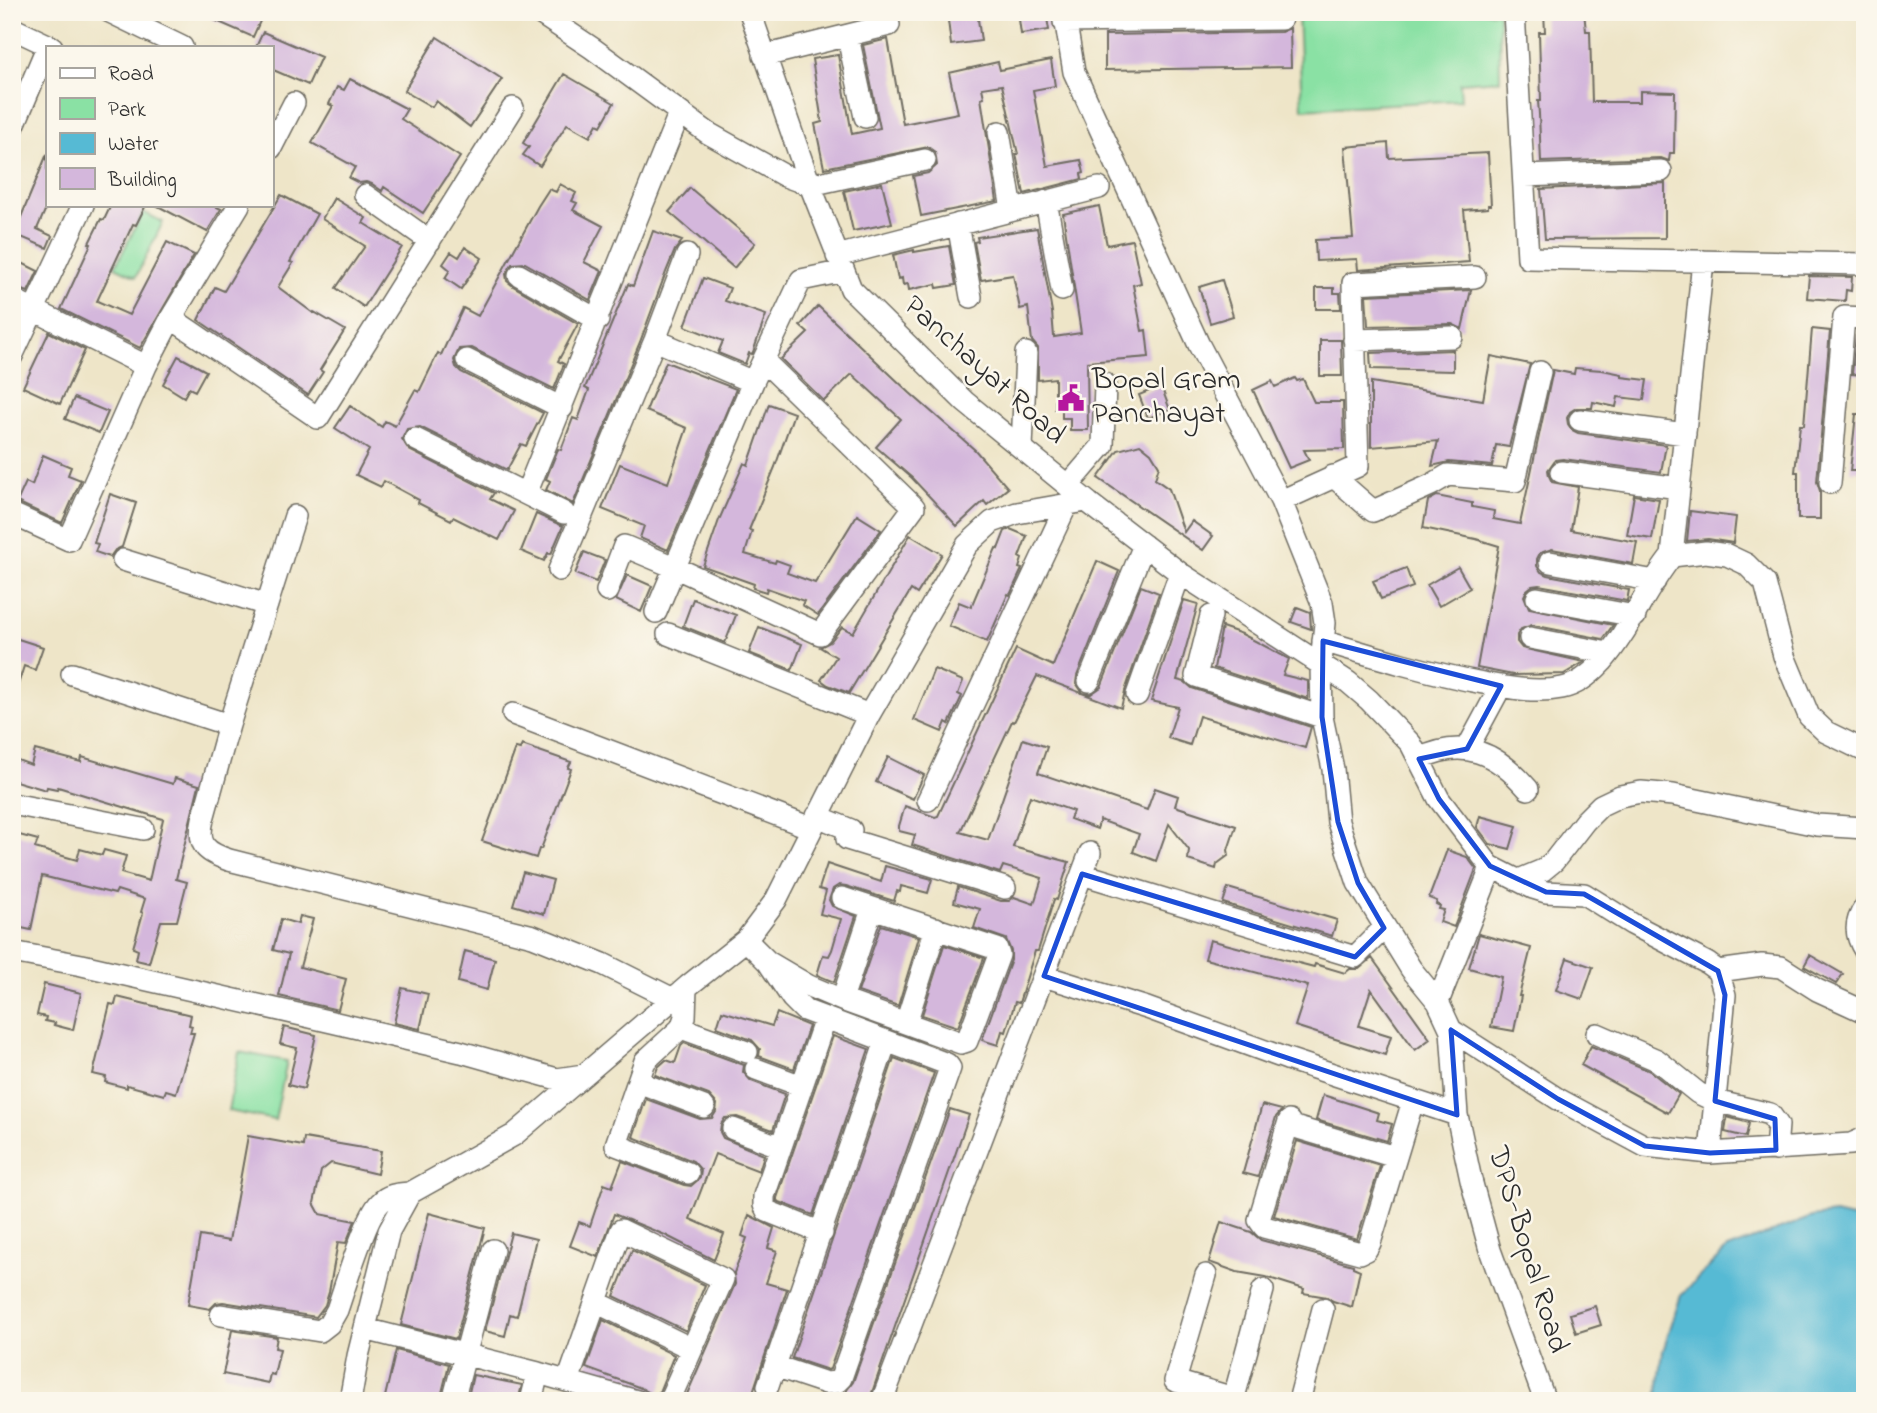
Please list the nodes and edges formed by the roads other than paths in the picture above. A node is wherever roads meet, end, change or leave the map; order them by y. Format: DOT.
graph roads {
  1 [pos="110,12"];
  2 [pos="538,12"];
  3 [pos="750,12"];
  4 [pos="1514,12"];
  5 [pos="1064,17"];
  6 [pos="1281,19"];
  7 [pos="889,25"];
  8 [pos="18,27"];
  9 [pos="848,37"];
  10 [pos="50,46"];
  11 [pos="180,46"];
  12 [pos="46,54"];
  13 [pos="764,56"];
  14 [pos="295,103"];
  15 [pos="513,108"];
  16 [pos="679,114"];
  17 [pos="865,117"];
  18 [pos="15,118"];
  19 [pos="999,132"];
  20 [pos="273,144"];
  21 [pos="925,160"];
  22 [pos="1661,171"];
  23 [pos="1524,176"];
  24 [pos="810,185"];
  25 [pos="1099,188"];
  26 [pos="365,195"];
  27 [pos="1046,201"];
  28 [pos="83,206"];
  29 [pos="238,206"];
  30 [pos="1012,210"];
  31 [pos="958,224"];
  32 [pos="430,241"];
  33 [pos="687,256"];
  34 [pos="1703,261"];
  35 [pos="840,263"];
  36 [pos="1865,264"];
  37 [pos="519,275"];
  38 [pos="1475,277"];
  39 [pos="1062,290"];
  40 [pos="971,297"];
  41 [pos="12,299"];
  42 [pos="33,309"];
  43 [pos="171,318"];
  44 [pos="1865,318"];
  45 [pos="598,320"];
  46 [pos="1452,337"];
  47 [pos="655,340"];
  48 [pos="1354,340"];
  49 [pos="1026,353"];
  50 [pos="12,356"];
  51 [pos="467,360"];
  52 [pos="763,360"];
  53 [pos="146,366"];
  54 [pos="1540,372"];
  55 [pos="753,382"];
  56 [pos="1105,384"];
  57 [pos="562,408"];
  58 [pos="1580,420"];
  59 [pos="1685,434"];
  60 [pos="415,439"];
  61 [pos="1022,448"];
  62 [pos="1561,472"];
  63 [pos="1333,476"];
  64 [pos="1829,484"];
  65 [pos="1679,488"];
  66 [pos="526,494"];
  67 [pos="1074,497"];
  68 [pos="1281,501"];
  69 [pos="564,513"];
  70 [pos="12,514"];
  71 [pos="295,516"];
  72 [pos="1144,545"];
  73 [pos="1671,556"];
  74 [pos="123,560"];
  75 [pos="1549,562"];
  76 [pos="674,566"];
  77 [pos="559,570"];
  78 [pos="1180,573"];
  79 [pos="1655,581"];
  80 [pos="607,591"];
  81 [pos="1536,598"];
  82 [pos="267,605"];
  83 [pos="656,612"];
  84 [pos="1211,616"];
  85 [pos="1635,616"];
  86 [pos="668,634"];
  87 [pos="1530,639"];
  88 [pos="1323,641"];
  89 [pos="1608,653"];
  90 [pos="1321,663"];
  91 [pos="72,674"];
  92 [pos="1089,681"];
  93 [pos="1501,686"];
  94 [pos="1137,695"];
  95 [pos="513,713"];
  96 [pos="869,715"];
  97 [pos="1322,717"];
  98 [pos="229,725"];
  99 [pos="1467,749"];
  100 [pos="1865,751"];
  101 [pos="1419,759"];
  102 [pos="1528,789"];
  103 [pos="928,800"];
  104 [pos="12,804"];
  105 [pos="814,822"];
  106 [pos="1865,828"];
  107 [pos="143,829"];
  108 [pos="1090,853"];
  109 [pos="1490,866"];
  110 [pos="1082,874"];
  111 [pos="1519,880"];
  112 [pos="1005,888"];
  113 [pos="842,898"];
  114 [pos="1865,907"];
  115 [pos="872,909"];
  116 [pos="936,928"];
  117 [pos="1384,928"];
  118 [pos="746,940"];
  119 [pos="1865,951"];
  120 [pos="12,952"];
  121 [pos="768,962"];
  122 [pos="1718,971"];
  123 [pos="1044,976"];
  124 [pos="679,994"];
  125 [pos="842,1000"];
  126 [pos="1438,1002"];
  127 [pos="1865,1012"];
  128 [pos="825,1019"];
  129 [pos="906,1023"];
  130 [pos="681,1028"];
  131 [pos="1451,1030"];
  132 [pos="1597,1034"];
  133 [pos="886,1041"];
  134 [pos="584,1074"];
  135 [pos="638,1082"];
  136 [pos="802,1086"];
  137 [pos="1413,1101"];
  138 [pos="1715,1101"];
  139 [pos="705,1107"];
  140 [pos="1457,1115"];
  141 [pos="733,1129"];
  142 [pos="1865,1138"];
  143 [pos="781,1147"];
  144 [pos="1776,1150"];
  145 [pos="1710,1153"];
  146 [pos="1395,1157"];
  147 [pos="688,1173"];
  148 [pos="410,1193"];
  149 [pos="822,1233"];
  150 [pos="492,1250"];
  151 [pos="1206,1275"];
  152 [pos="1263,1290"];
  153 [pos="596,1302"];
  154 [pos="1323,1309"];
  155 [pos="221,1315"];
  156 [pos="365,1329"];
  157 [pos="692,1349"];
  158 [pos="465,1354"];
  159 [pos="538,1373"];
  160 [pos="568,1381"];
  161 [pos="1234,1399"];
  162 [pos="350,1401"];
  163 [pos="453,1401"];
  164 [pos="531,1401"];
  165 [pos="637,1401"];
  166 [pos="669,1401"];
  167 [pos="882,1401"];
  168 [pos="1299,1401"];
  169 [pos="1545,1401"];
  1 -- 11 [label="street"];
  2 -- 16 [label="street"];
  3 -- 13 [label="street, Panchayat Road"];
  4 -- 23 [label="street"];
  5 -- 6 [label="street"];
  5 -- 68 [label="street"];
  7 -- 9 [label="street"];
  8 -- 10 [label="street"];
  9 -- 13 [label="street"];
  9 -- 17 [label="street"];
  12 -- 18 [label="street"];
  13 -- 24 [label="street, Panchayat Road"];
  14 -- 20 [label="street"];
  15 -- 32 [label="street"];
  16 -- 24 [label="street"];
  16 -- 45 [label="street"];
  19 -- 30 [label="street"];
  21 -- 24 [label="street"];
  22 -- 23 [label="street"];
  23 -- 34 [label="street"];
  24 -- 35 [label="street, Panchayat Road"];
  25 -- 27 [label="street"];
  26 -- 32 [label="street"];
  27 -- 30 [label="street"];
  27 -- 39 [label="street"];
  28 -- 42 [label="street"];
  29 -- 43 [label="street"];
  30 -- 31 [label="street"];
  31 -- 35 [label="street"];
  31 -- 40 [label="street"];
  32 -- 43 [label="street"];
  33 -- 47 [label="street"];
  34 -- 36 [label="street"];
  34 -- 59 [label="street"];
  35 -- 52 [label="street"];
  35 -- 61 [label="street, Panchayat Road"];
  37 -- 45 [label="street"];
  38 -- 48 [label="street"];
  41 -- 42 [label="street"];
  42 -- 50 [label="street"];
  42 -- 53 [label="street"];
  43 -- 53 [label="street"];
  44 -- 64 [label="street"];
  45 -- 57 [label="street"];
  46 -- 48 [label="street"];
  47 -- 55 [label="street"];
  47 -- 77 [label="street"];
  48 -- 63 [label="street"];
  49 -- 61 [label="street"];
  51 -- 57 [label="street"];
  52 -- 55 [label="street"];
  52 -- 76 [label="street"];
  53 -- 70 [label="street"];
  54 -- 63 [label="street"];
  55 -- 76 [label="street"];
  56 -- 67 [label="street"];
  57 -- 66 [label="street"];
  58 -- 59 [label="street"];
  59 -- 65 [label="street"];
  60 -- 66 [label="street"];
  61 -- 67 [label="street, Panchayat Road"];
  62 -- 65 [label="street"];
  63 -- 68 [label="street"];
  65 -- 73 [label="street"];
  66 -- 69 [label="street"];
  67 -- 72 [label="street, Panchayat Road"];
  67 -- 96 [label="street"];
  67 -- 103 [label="street"];
  68 -- 88 [label="street"];
  71 -- 82 [label="street"];
  72 -- 78 [label="street, Panchayat Road"];
  72 -- 92 [label="street"];
  73 -- 79 [label="street"];
  73 -- 100 [label="street"];
  74 -- 82 [label="street"];
  75 -- 79 [label="street"];
  76 -- 80 [label="street"];
  76 -- 83 [label="street"];
  78 -- 90 [label="street, Panchayat Road"];
  78 -- 94 [label="street"];
  79 -- 85 [label="street"];
  81 -- 85 [label="street"];
  82 -- 98 [label="street"];
  84 -- 97 [label="street"];
  85 -- 89 [label="street"];
  86 -- 96 [label="street"];
  87 -- 89 [label="street"];
  88 -- 90 [label="street"];
  88 -- 93 [label="street"];
  89 -- 93 [label="street"];
  90 -- 97 [label="street"];
  90 -- 101 [label="street, Panchayat Road"];
  91 -- 98 [label="street"];
  93 -- 99 [label="street"];
  95 -- 105 [label="street"];
  96 -- 105 [label="street"];
  97 -- 117 [label="street"];
  98 -- 124 [label="street"];
  99 -- 101 [label="street"];
  99 -- 102 [label="street"];
  101 -- 109 [label="street, Panchayat Road"];
  104 -- 107 [label="street"];
  105 -- 112 [label="street"];
  105 -- 118 [label="street"];
  106 -- 111 [label="street"];
  108 -- 110 [label="street"];
  109 -- 111 [label="street"];
  109 -- 126 [label="street"];
  110 -- 117 [label="street"];
  110 -- 123 [label="street"];
  111 -- 122 [label="street"];
  113 -- 115 [label="street"];
  114 -- 119 [label="street"];
  115 -- 116 [label="street"];
  115 -- 125 [label="street"];
  116 -- 129 [label="street"];
  116 -- 129 [label="street"];
  117 -- 126 [label="street"];
  118 -- 121 [label="street"];
  118 -- 124 [label="street"];
  120 -- 134 [label="street"];
  121 -- 125 [label="street"];
  121 -- 128 [label="street"];
  122 -- 127 [label="street"];
  122 -- 138 [label="street"];
  123 -- 137 [label="street"];
  123 -- 167 [label="street"];
  124 -- 130 [label="street"];
  124 -- 134 [label="street"];
  125 -- 129 [label="street"];
  126 -- 131 [label="street"];
  128 -- 133 [label="street"];
  128 -- 136 [label="street"];
  130 -- 135 [label="street"];
  130 -- 136 [label="street"];
  131 -- 140 [label="street, DPS-Bopal Road"];
  131 -- 145 [label="street"];
  132 -- 138 [label="street"];
  133 -- 149 [label="street"];
  133 -- 149 [label="street"];
  134 -- 148 [label="street"];
  135 -- 139 [label="street"];
  135 -- 147 [label="street"];
  136 -- 143 [label="street"];
  137 -- 140 [label="street"];
  137 -- 146 [label="street"];
  138 -- 144 [label="street"];
  138 -- 145 [label="street"];
  140 -- 169 [label="street, DPS-Bopal Road"];
  141 -- 143 [label="street"];
  142 -- 144 [label="street"];
  143 -- 149 [label="street"];
  144 -- 145 [label="street"];
  146 -- 146 [label="street"];
  148 -- 155 [label="street"];
  148 -- 156 [label="street"];
  150 -- 158 [label="street"];
  151 -- 161 [label="street"];
  152 -- 161 [label="street"];
  153 -- 157 [label="street"];
  153 -- 157 [label="street"];
  153 -- 160 [label="street"];
  154 -- 168 [label="street"];
  156 -- 158 [label="street"];
  156 -- 162 [label="street"];
  157 -- 166 [label="street"];
  158 -- 159 [label="street"];
  158 -- 163 [label="street"];
  159 -- 160 [label="street"];
  159 -- 164 [label="street"];
  160 -- 165 [label="street"];
}
